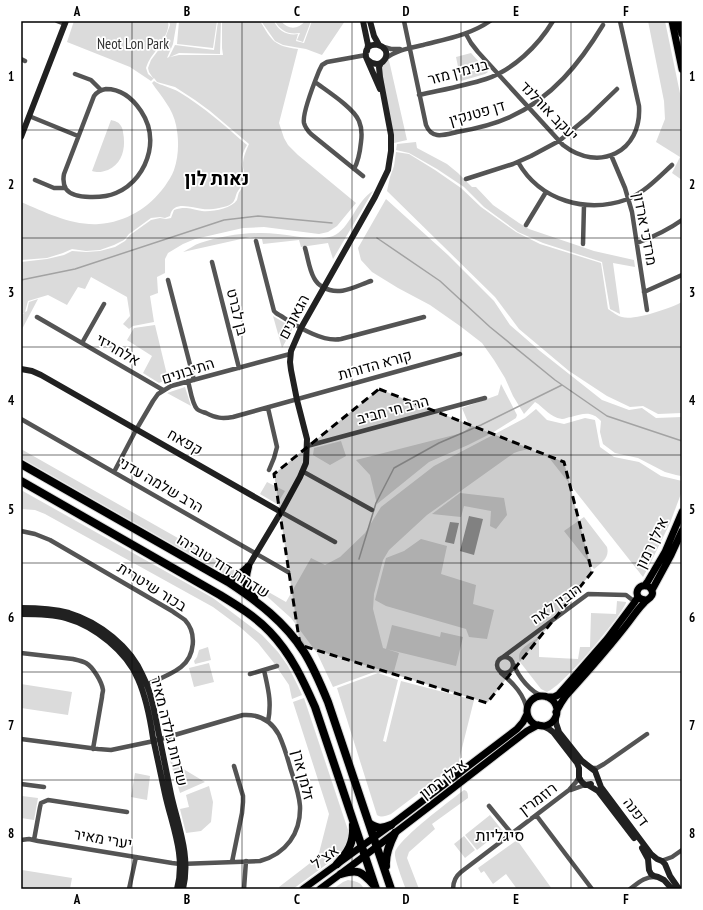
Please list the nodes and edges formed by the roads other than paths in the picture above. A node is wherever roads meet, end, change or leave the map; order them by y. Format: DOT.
graph roads {
  1 [pos="56,21"];
  2 [pos="363,21"];
  3 [pos="370,21"];
  4 [pos="404,21"];
  5 [pos="490,21"];
  6 [pos="553,21"];
  7 [pos="620,21"];
  8 [pos="672,21"];
  9 [pos="679,21"];
  10 [pos="65,22"];
  11 [pos="603,25"];
  12 [pos="466,34"];
  13 [pos="682,34"];
  14 [pos="381,46"];
  15 [pos="407,48"];
  16 [pos="367,55"];
  17 [pos="383,61"];
  18 [pos="682,69"];
  19 [pos="75,74"];
  20 [pos="498,74"];
  21 [pos="315,82"];
  22 [pos="617,89"];
  23 [pos="101,90"];
  24 [pos="419,95"];
  25 [pos="386,106"];
  26 [pos="528,108"];
  27 [pos="29,116"];
  28 [pos="78,136"];
  29 [pos="21,137"];
  30 [pos="559,141"];
  31 [pos="611,156"];
  32 [pos="518,162"];
  33 [pos="672,165"];
  34 [pos="354,169"];
  35 [pos="363,176"];
  36 [pos="466,179"];
  37 [pos="35,180"];
  38 [pos="65,188"];
  39 [pos="546,192"];
  40 [pos="628,199"];
  41 [pos="584,205"];
  42 [pos="682,220"];
  43 [pos="526,225"];
  44 [pos="256,241"];
  45 [pos="637,243"];
  46 [pos="583,244"];
  47 [pos="305,248"];
  48 [pos="212,262"];
  49 [pos="682,275"];
  50 [pos="168,280"];
  51 [pos="371,281"];
  52 [pos="324,288"];
  53 [pos="644,292"];
  54 [pos="104,304"];
  55 [pos="647,310"];
  56 [pos="37,317"];
  57 [pos="424,317"];
  58 [pos="301,328"];
  59 [pos="82,343"];
  60 [pos="290,354"];
  61 [pos="460,354"];
  62 [pos="239,368"];
  63 [pos="21,369"];
  64 [pos="194,380"];
  65 [pos="188,382"];
  66 [pos="163,390"];
  67 [pos="485,398"];
  68 [pos="297,400"];
  69 [pos="268,408"];
  70 [pos="21,419"];
  71 [pos="136,430"];
  72 [pos="308,446"];
  73 [pos="21,464"];
  74 [pos="268,470"];
  75 [pos="302,471"];
  76 [pos="114,472"];
  77 [pos="21,481"];
  78 [pos="372,510"];
  79 [pos="281,512"];
  80 [pos="682,512"];
  81 [pos="21,531"];
  82 [pos="682,531"];
  83 [pos="335,542"];
  84 [pos="256,553"];
  85 [pos="248,566"];
  86 [pos="288,572"];
  87 [pos="219,577"];
  88 [pos="645,585"];
  89 [pos="652,590"];
  90 [pos="637,599"];
  91 [pos="646,600"];
  92 [pos="257,602"];
  93 [pos="21,608"];
  94 [pos="21,614"];
  95 [pos="516,648"];
  96 [pos="21,653"];
  97 [pos="503,657"];
  98 [pos="513,662"];
  99 [pos="277,666"];
  100 [pos="264,670"];
  101 [pos="501,672"];
  102 [pos="250,674"];
  103 [pos="144,686"];
  104 [pos="545,697"];
  105 [pos="527,712"];
  106 [pos="556,713"];
  107 [pos="268,722"];
  108 [pos="539,725"];
  109 [pos="647,734"];
  110 [pos="21,739"];
  111 [pos="157,740"];
  112 [pos="94,749"];
  113 [pos="604,764"];
  114 [pos="234,766"];
  115 [pos="590,768"];
  116 [pos="579,776"];
  117 [pos="596,776"];
  118 [pos="21,784"];
  119 [pos="587,785"];
  120 [pos="44,787"];
  121 [pos="570,790"];
  122 [pos="490,806"];
  123 [pos="127,812"];
  124 [pos="536,815"];
  125 [pos="353,819"];
  126 [pos="369,823"];
  127 [pos="391,826"];
  128 [pos="395,833"];
  129 [pos="512,834"];
  130 [pos="374,838"];
  131 [pos="21,840"];
  132 [pos="34,840"];
  133 [pos="362,846"];
  134 [pos="377,846"];
  135 [pos="682,850"];
  136 [pos="365,856"];
  137 [pos="674,856"];
  138 [pos="136,857"];
  139 [pos="660,860"];
  140 [pos="232,862"];
  141 [pos="246,862"];
  142 [pos="183,863"];
  143 [pos="337,864"];
  144 [pos="649,867"];
  145 [pos="666,868"];
  146 [pos="341,874"];
  147 [pos="387,877"];
  148 [pos="657,877"];
  149 [pos="642,880"];
  150 [pos="130,889"];
  151 [pos="177,889"];
  152 [pos="183,889"];
  153 [pos="244,889"];
  154 [pos="303,889"];
  155 [pos="320,889"];
  156 [pos="376,889"];
  157 [pos="391,889"];
  158 [pos="453,889"];
  159 [pos="592,889"];
  160 [pos="630,889"];
  161 [pos="672,889"];
  162 [pos="679,889"];
  1 -- 10 [label="street"];
  2 -- 16 [label="street, הגאונים"];
  3 -- 14 [label="street"];
  4 -- 15 [label="street, דן פטנקין"];
  5 -- 12 [label="street"];
  6 -- 20 [label="street, בנימין מזר"];
  7 -- 31 [label="street, יעקב אורלנד"];
  8 -- 18 [label="main road"];
  9 -- 13 [label="main road"];
  10 -- 27 [label="street"];
  11 -- 26 [label="street, דן פטנקין"];
  12 -- 15 [label="street"];
  12 -- 20 [label="street, יעקב אורלנד"];
  14 -- 15 [label="street"];
  14 -- 16 [label="street"];
  14 -- 17 [label="street"];
  15 -- 17 [label="street"];
  15 -- 24 [label="street, דן פטנקין"];
  16 -- 17 [label="street"];
  16 -- 21 [label="street"];
  16 -- 25 [label="street, הגאונים"];
  17 -- 25 [label="street, הגאונים"];
  19 -- 23 [label="street"];
  20 -- 24 [label="street, בנימין מזר"];
  20 -- 26 [label="street, יעקב אורלנד"];
  21 -- 34 [label="street"];
  21 -- 34 [label="street"];
  22 -- 30 [label="street"];
  23 -- 28 [label="street"];
  23 -- 38 [label="street"];
  24 -- 26 [label="street, דן פטנקין"];
  25 -- 52 [label="street, הגאונים"];
  26 -- 30 [label="street, יעקב אורלנד"];
  27 -- 28 [label="street"];
  27 -- 29 [label="street"];
  28 -- 38 [label="street"];
  30 -- 31 [label="street, יעקב אורלנד"];
  30 -- 32 [label="street"];
  31 -- 40 [label="street, מרדכי ארדון"];
  32 -- 36 [label="street"];
  32 -- 39 [label="street"];
  33 -- 40 [label="street"];
  34 -- 35 [label="street"];
  37 -- 38 [label="street"];
  39 -- 41 [label="street"];
  39 -- 43 [label="street"];
  40 -- 41 [label="street"];
  40 -- 45 [label="street, מרדכי ארדון"];
  41 -- 46 [label="street"];
  42 -- 45 [label="street"];
  44 -- 58 [label="street"];
  45 -- 53 [label="street, מרדכי ארדון"];
  47 -- 52 [label="street"];
  48 -- 62 [label="street, בן לברט"];
  49 -- 53 [label="street"];
  50 -- 64 [label="street"];
  51 -- 52 [label="street"];
  52 -- 58 [label="street, הגאונים"];
  53 -- 55 [label="street, מרדכי ארדון"];
  54 -- 59 [label="street, אלחריזי"];
  56 -- 59 [label="street, אלחריזי"];
  57 -- 58 [label="street"];
  58 -- 60 [label="street, הגאונים"];
  59 -- 66 [label="street, אלחריזי"];
  60 -- 62 [label="street, התיבונים"];
  60 -- 68 [label="street, הגאונים"];
  61 -- 68 [label="street, קורא הדורות"];
  62 -- 64 [label="street, התיבונים"];
  63 -- 71 [label="street, קפאח"];
  64 -- 65 [label="street, התיבונים"];
  65 -- 66 [label="street, התיבונים"];
  65 -- 69 [label="street, קורא הדורות"];
  66 -- 71 [label="street, התיבונים"];
  67 -- 72 [label="street, הרב חי חביב"];
  68 -- 69 [label="street, קורא הדורות"];
  68 -- 72 [label="street, הגאונים"];
  69 -- 74 [label="street"];
  70 -- 76 [label="street, הרב שלמה עדני"];
  71 -- 76 [label="street, התיבונים"];
  71 -- 79 [label="street, קפאח"];
  72 -- 75 [label="street, הגאונים"];
  73 -- 87 [label="highway, שדרות דוד טוביהו"];
  75 -- 78 [label="street"];
  75 -- 79 [label="street, הגאונים"];
  76 -- 84 [label="street, הרב שלמה עדני"];
  77 -- 125 [label="highway, שדרות דוד טוביהו"];
  79 -- 83 [label="street, קפאח"];
  79 -- 84 [label="street, הגאונים"];
  80 -- 88 [label="main road, אילן רמון"];
  81 -- 103 [label="street, בכור שיטרית"];
  82 -- 89 [label="main road, אילן רמון"];
  84 -- 85 [label="street, הגאונים"];
  84 -- 86 [label="street, הרב שלמה עדני"];
  85 -- 87 [label="highway"];
  85 -- 92 [label="highway"];
  87 -- 92 [label="highway, שדרות דוד טוביהו"];
  88 -- 89 [label="main road"];
  88 -- 90 [label="main road"];
  89 -- 91 [label="main road"];
  90 -- 91 [label="main road"];
  90 -- 95 [label="street, רובין לאה"];
  90 -- 104 [label="main road"];
  91 -- 106 [label="main road"];
  92 -- 126 [label="highway, שדרות דוד טוביהו"];
  93 -- 103 [label="street, שדרות גולדה מאיר"];
  94 -- 103 [label="street"];
  95 -- 97 [label="street, רובין לאה"];
  95 -- 98 [label="street"];
  96 -- 112 [label="street"];
  97 -- 98 [label="street"];
  97 -- 101 [label="street"];
  98 -- 101 [label="street"];
  98 -- 104 [label="street"];
  99 -- 100 [label="street"];
  100 -- 102 [label="street"];
  100 -- 107 [label="street"];
  101 -- 105 [label="street"];
  103 -- 111 [label="street, שדרות גולדה מאיר"];
  104 -- 105 [label="main road"];
  104 -- 106 [label="main road"];
  105 -- 108 [label="main road"];
  105 -- 127 [label="main road, אילן רמון"];
  106 -- 108 [label="main road"];
  106 -- 115 [label="street"];
  107 -- 111 [label="street, זלמן ארן"];
  107 -- 141 [label="street, זלמן ארן"];
  108 -- 116 [label="street"];
  108 -- 128 [label="main road, אילן רמון"];
  109 -- 113 [label="street"];
  110 -- 112 [label="street, זלמן ארן"];
  111 -- 112 [label="street, זלמן ארן"];
  111 -- 142 [label="street, שדרות גולדה מאיר"];
  113 -- 115 [label="street"];
  113 -- 117 [label="street"];
  114 -- 140 [label="street"];
  115 -- 116 [label="street"];
  115 -- 117 [label="street"];
  116 -- 119 [label="street"];
  116 -- 121 [label="street, רוזמרין"];
  117 -- 119 [label="street"];
  117 -- 139 [label="street, דפנה"];
  118 -- 120 [label="street"];
  119 -- 121 [label="street, רוזמרין"];
  119 -- 144 [label="street, דפנה"];
  121 -- 124 [label="street, רוזמרין"];
  122 -- 129 [label="street"];
  123 -- 132 [label="street"];
  124 -- 129 [label="street, רוזמרין"];
  124 -- 159 [label="street"];
  125 -- 133 [label="highway, שדרות דוד טוביהו"];
  125 -- 143 [label="highway"];
  126 -- 127 [label="highway"];
  126 -- 130 [label="highway, שדרות דוד טוביהו"];
  127 -- 130 [label="main road, אילן רמון"];
  128 -- 134 [label="main road, אילן רמון"];
  128 -- 147 [label="highway"];
  129 -- 158 [label="street, רוזמרין"];
  130 -- 133 [label="main road, אילן רמון"];
  130 -- 134 [label="highway, שדרות דוד טוביהו"];
  131 -- 132 [label="street, יערי מאיר"];
  132 -- 138 [label="street, יערי מאיר"];
  133 -- 136 [label="highway, שדרות דוד טוביהו"];
  133 -- 143 [label="main road, אצ\"ל"];
  134 -- 136 [label="main road, אילן רמון"];
  134 -- 147 [label="highway, שדרות דוד טוביהו"];
  135 -- 137 [label="street"];
  136 -- 146 [label="main road, אצ\"ל"];
  136 -- 156 [label="highway, שדרות דוד טוביהו"];
  137 -- 139 [label="street"];
  137 -- 145 [label="street"];
  138 -- 142 [label="street, יערי מאיר"];
  138 -- 150 [label="street"];
  139 -- 144 [label="street"];
  139 -- 145 [label="street"];
  140 -- 141 [label="street, זלמן ארן"];
  140 -- 142 [label="street, זלמן ארן"];
  141 -- 153 [label="street"];
  142 -- 151 [label="street"];
  142 -- 152 [label="street, שדרות גולדה מאיר"];
  143 -- 154 [label="main road, אצ\"ל"];
  144 -- 148 [label="street"];
  144 -- 149 [label="street"];
  145 -- 148 [label="street"];
  145 -- 162 [label="street"];
  146 -- 155 [label="main road, אצ\"ל"];
  146 -- 156 [label="highway"];
  147 -- 157 [label="highway, שדרות דוד טוביהו"];
  148 -- 149 [label="street"];
  148 -- 161 [label="street"];
  149 -- 160 [label="street"];
}
